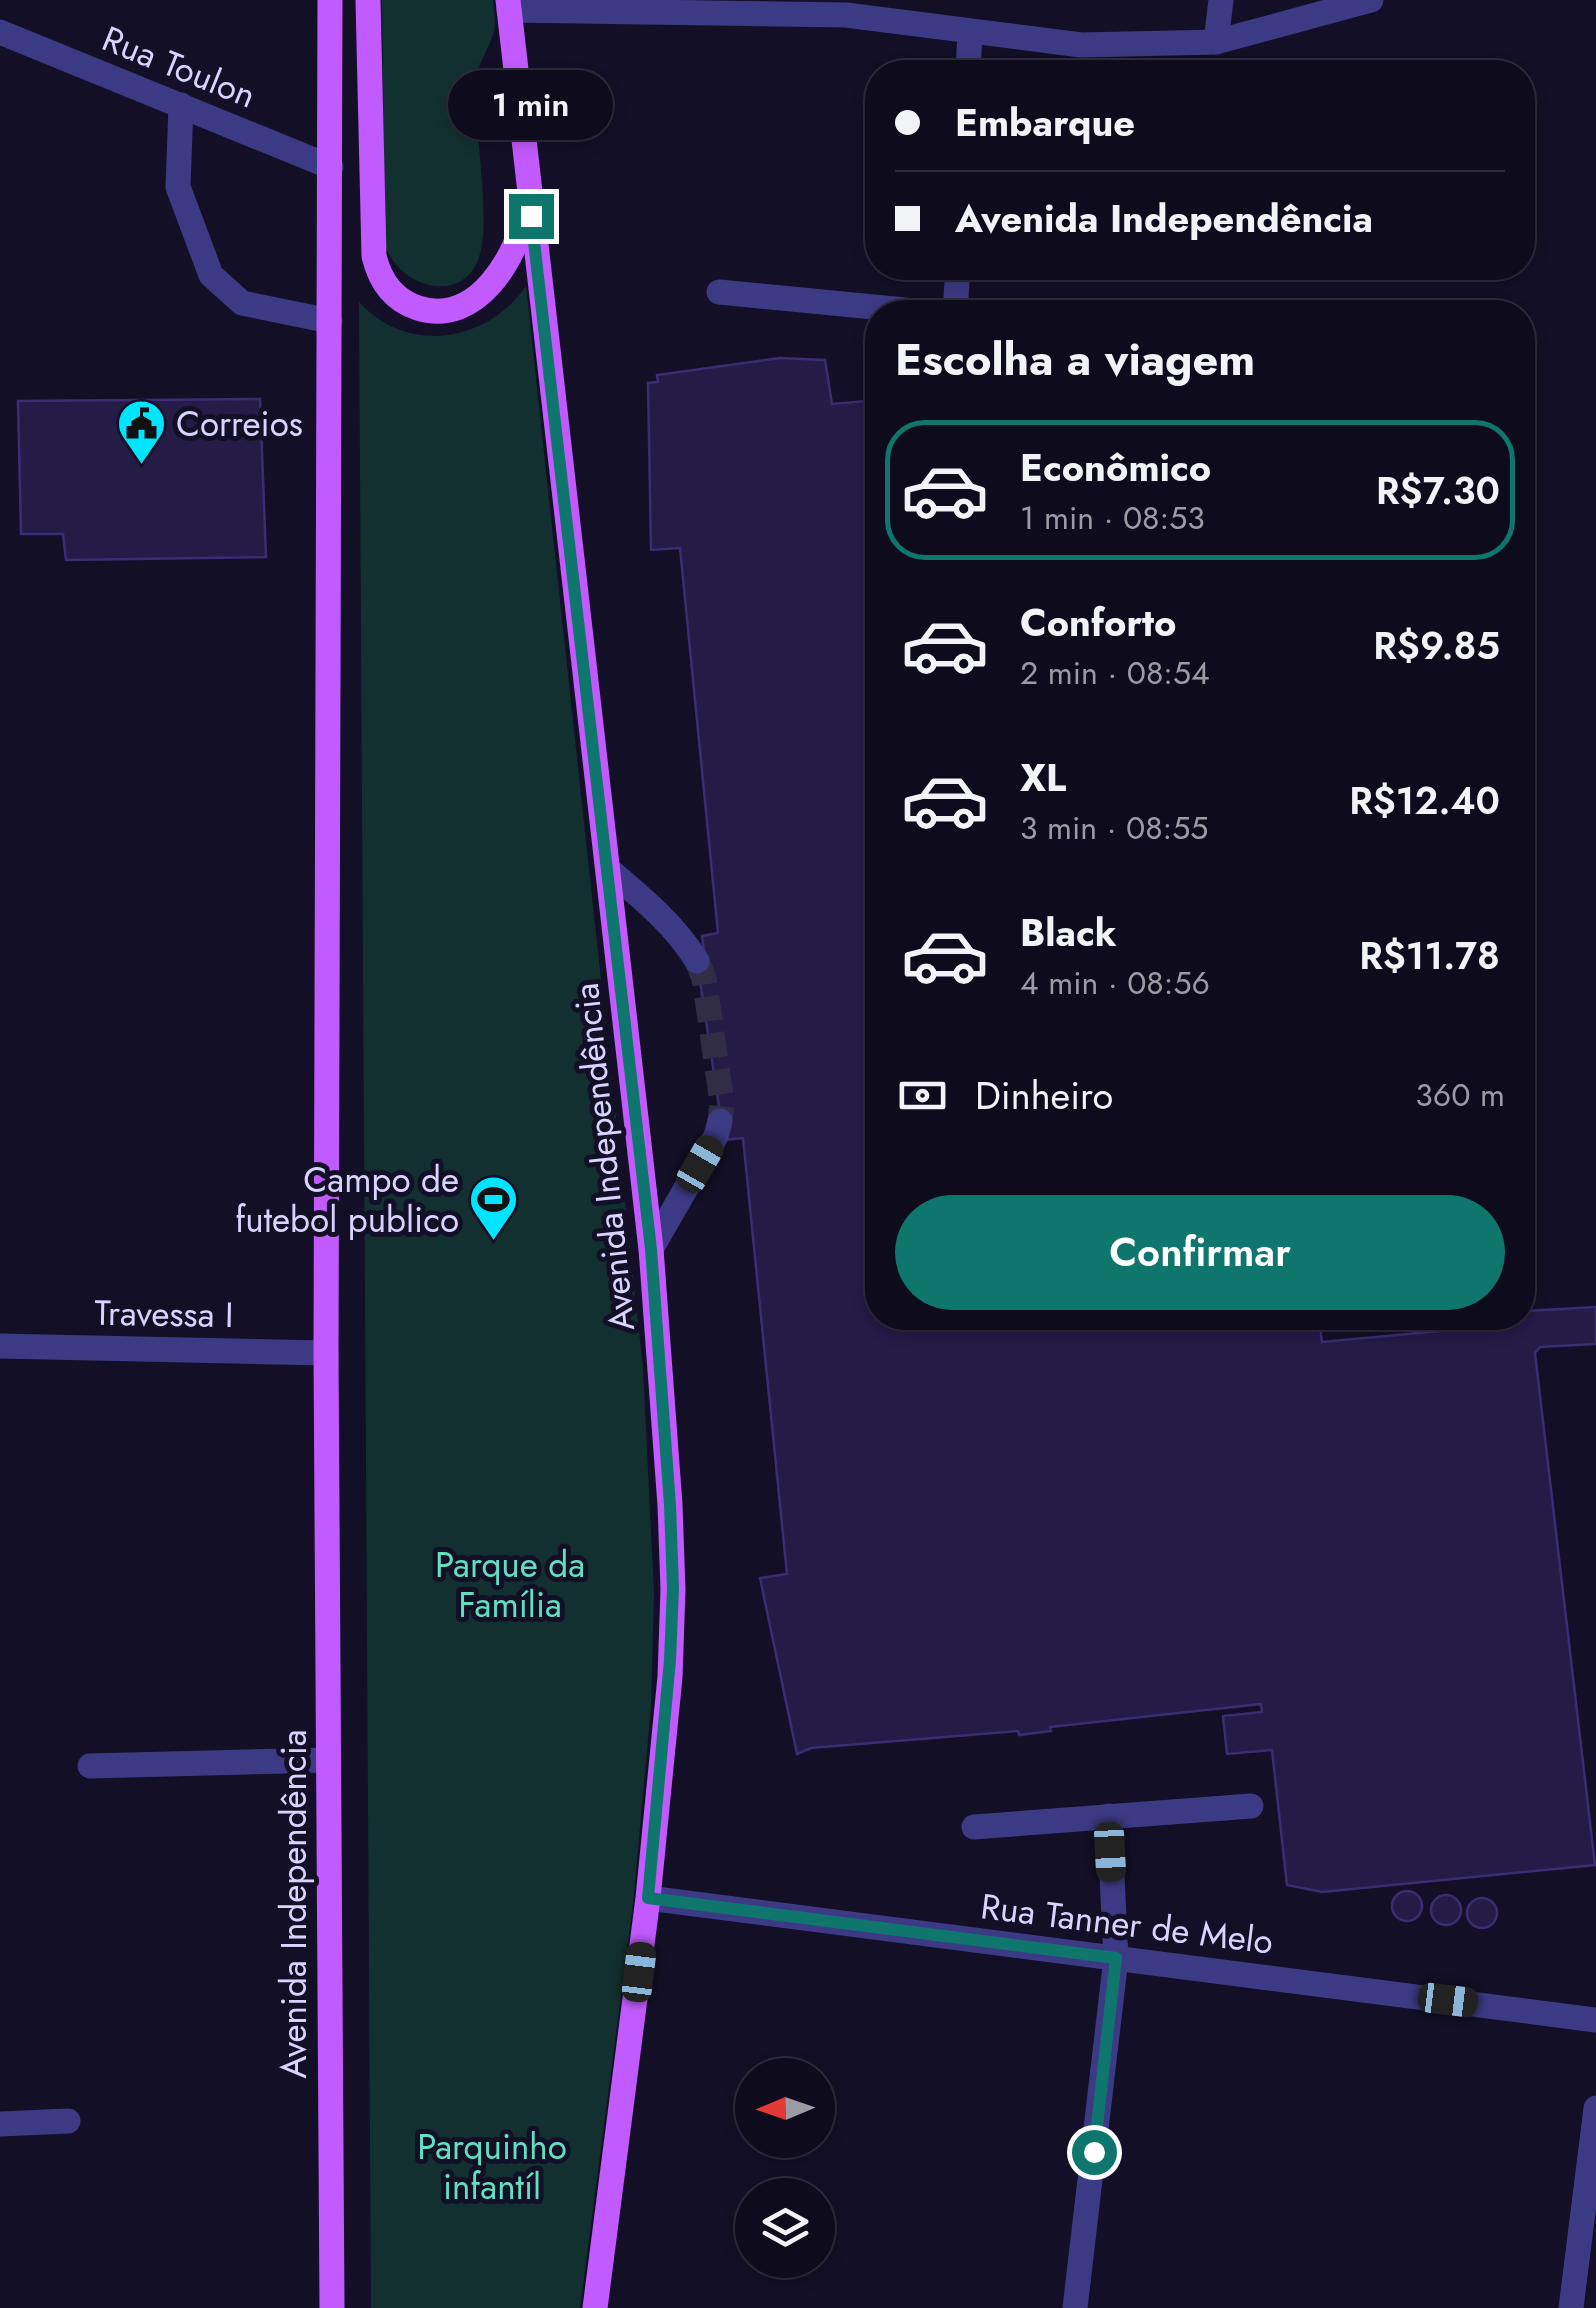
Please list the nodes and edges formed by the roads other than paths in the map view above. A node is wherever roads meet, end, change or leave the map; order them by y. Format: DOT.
graph roads {
  1 [pos="330,0"];
  2 [pos="368,0"];
  3 [pos="1221,0"];
  4 [pos="1371,0"];
  5 [pos="508,5"];
  6 [pos="0,32"];
  7 [pos="970,32"];
  8 [pos="1216,42"];
  9 [pos="969,60"];
  10 [pos="180,105"];
  11 [pos="332,167"];
  12 [pos="527,178"];
  13 [pos="719,292"];
  14 [pos="865,306"];
  15 [pos="330,321"];
  16 [pos="609,870"];
  17 [pos="697,961"];
  18 [pos="720,1121"];
  19 [pos="651,1249"];
  20 [pos="0,1346"];
  21 [pos="326,1353"];
  22 [pos="328,1760"];
  23 [pos="90,1766"];
  24 [pos="1250,1806"];
  25 [pos="1108,1816"];
  26 [pos="974,1827"];
  27 [pos="648,1898"];
  28 [pos="1116,1958"];
  29 [pos="1596,2020"];
  30 [pos="1596,2108"];
  31 [pos="68,2120"];
  32 [pos="0,2124"];
  33 [pos="332,2308"];
  34 [pos="595,2308"];
  35 [pos="1075,2308"];
  36 [pos="1571,2308"];
  1 -- 11 [label="main road, Avenida Independência"];
  2 -- 12 [label="main road"];
  3 -- 8 [label="street"];
  4 -- 8 [label="street"];
  5 -- 7 [label="street"];
  5 -- 12 [label="main road, Avenida Independência"];
  6 -- 10 [label="street, Rua Toulon"];
  7 -- 8 [label="street"];
  7 -- 9 [label="street"];
  10 -- 11 [label="street, Rua Toulon"];
  10 -- 15 [label="street"];
  11 -- 15 [label="main road, Avenida Independência"];
  12 -- 16 [label="main road, Avenida Independência"];
  13 -- 14 [label="street"];
  15 -- 21 [label="main road, Avenida Independência"];
  16 -- 17 [label="street"];
  16 -- 19 [label="main road, Avenida Independência"];
  18 -- 19 [label="street"];
  19 -- 27 [label="main road, Avenida Independência"];
  20 -- 21 [label="street, Travessa I"];
  21 -- 22 [label="main road, Avenida Independência"];
  22 -- 23 [label="street"];
  22 -- 33 [label="main road, Avenida Independência"];
  24 -- 25 [label="street"];
  25 -- 26 [label="street"];
  25 -- 28 [label="street"];
  27 -- 28 [label="street, Rua Tanner de Melo"];
  27 -- 34 [label="main road, Avenida Independência"];
  28 -- 29 [label="street, Rua Tanner de Melo"];
  28 -- 35 [label="street"];
  30 -- 36 [label="street"];
  31 -- 32 [label="street"];
}
